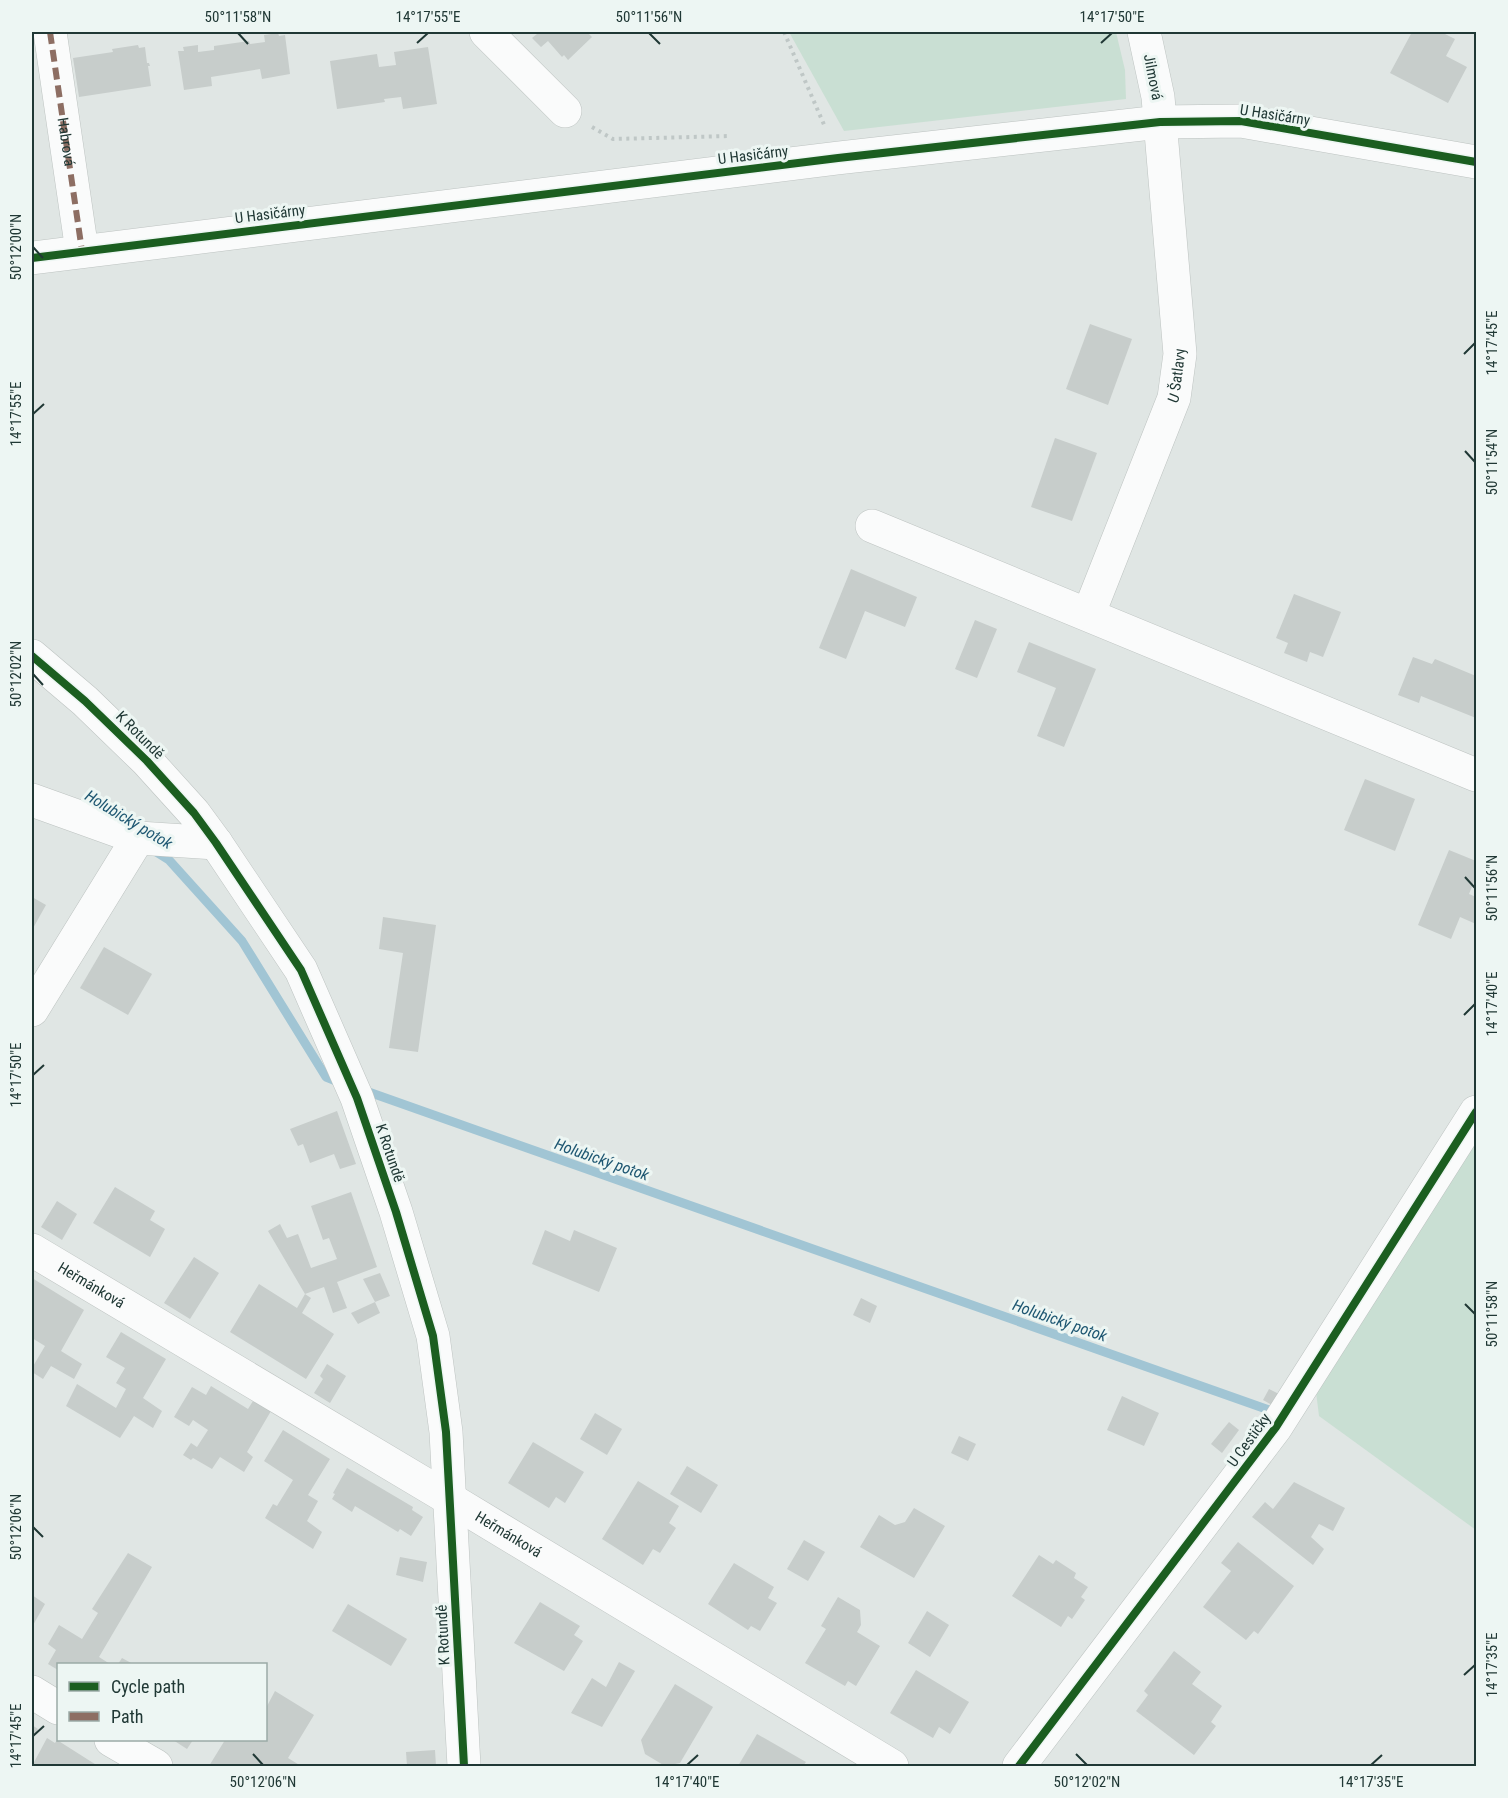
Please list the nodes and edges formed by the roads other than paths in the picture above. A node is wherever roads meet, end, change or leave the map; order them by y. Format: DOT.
graph roads {
  1 [pos="50,32"];
  2 [pos="486,32"];
  3 [pos="1144,32"];
  4 [pos="565,111"];
  5 [pos="1160,122"];
  6 [pos="1476,162"];
  7 [pos="82,251"];
  8 [pos="32,258"];
  9 [pos="872,526"];
  10 [pos="1089,613"];
  11 [pos="32,656"];
  12 [pos="1476,775"];
  13 [pos="32,800"];
  14 [pos="138,838"];
  15 [pos="216,843"];
  16 [pos="32,1010"];
  17 [pos="1476,1112"];
  18 [pos="32,1250"];
  19 [pos="448,1498"];
  20 [pos="32,1692"];
  21 [pos="57,1707"];
  22 [pos="113,1741"];
  23 [pos="156,1767"];
  24 [pos="464,1767"];
  25 [pos="892,1767"];
  26 [pos="1019,1767"];
  1 -- 7 [label="street, Habrová"];
  2 -- 4 [label="street"];
  3 -- 5 [label="street, Jilmová"];
  5 -- 6 [label="street, U Hasičárny"];
  5 -- 7 [label="street, U Hasičárny"];
  5 -- 10 [label="street, U Šatlavy"];
  7 -- 8 [label="street, U Hasičárny"];
  9 -- 10 [label="street"];
  10 -- 12 [label="street"];
  11 -- 15 [label="street, K Rotundě"];
  13 -- 14 [label="street"];
  14 -- 15 [label="street"];
  14 -- 16 [label="street"];
  15 -- 19 [label="street, K Rotundě"];
  17 -- 26 [label="street, U Cestičky"];
  18 -- 19 [label="street, Heřmánková"];
  19 -- 24 [label="street, K Rotundě"];
  19 -- 25 [label="street, Heřmánková"];
  20 -- 21 [label="street"];
  22 -- 23 [label="street"];
}
